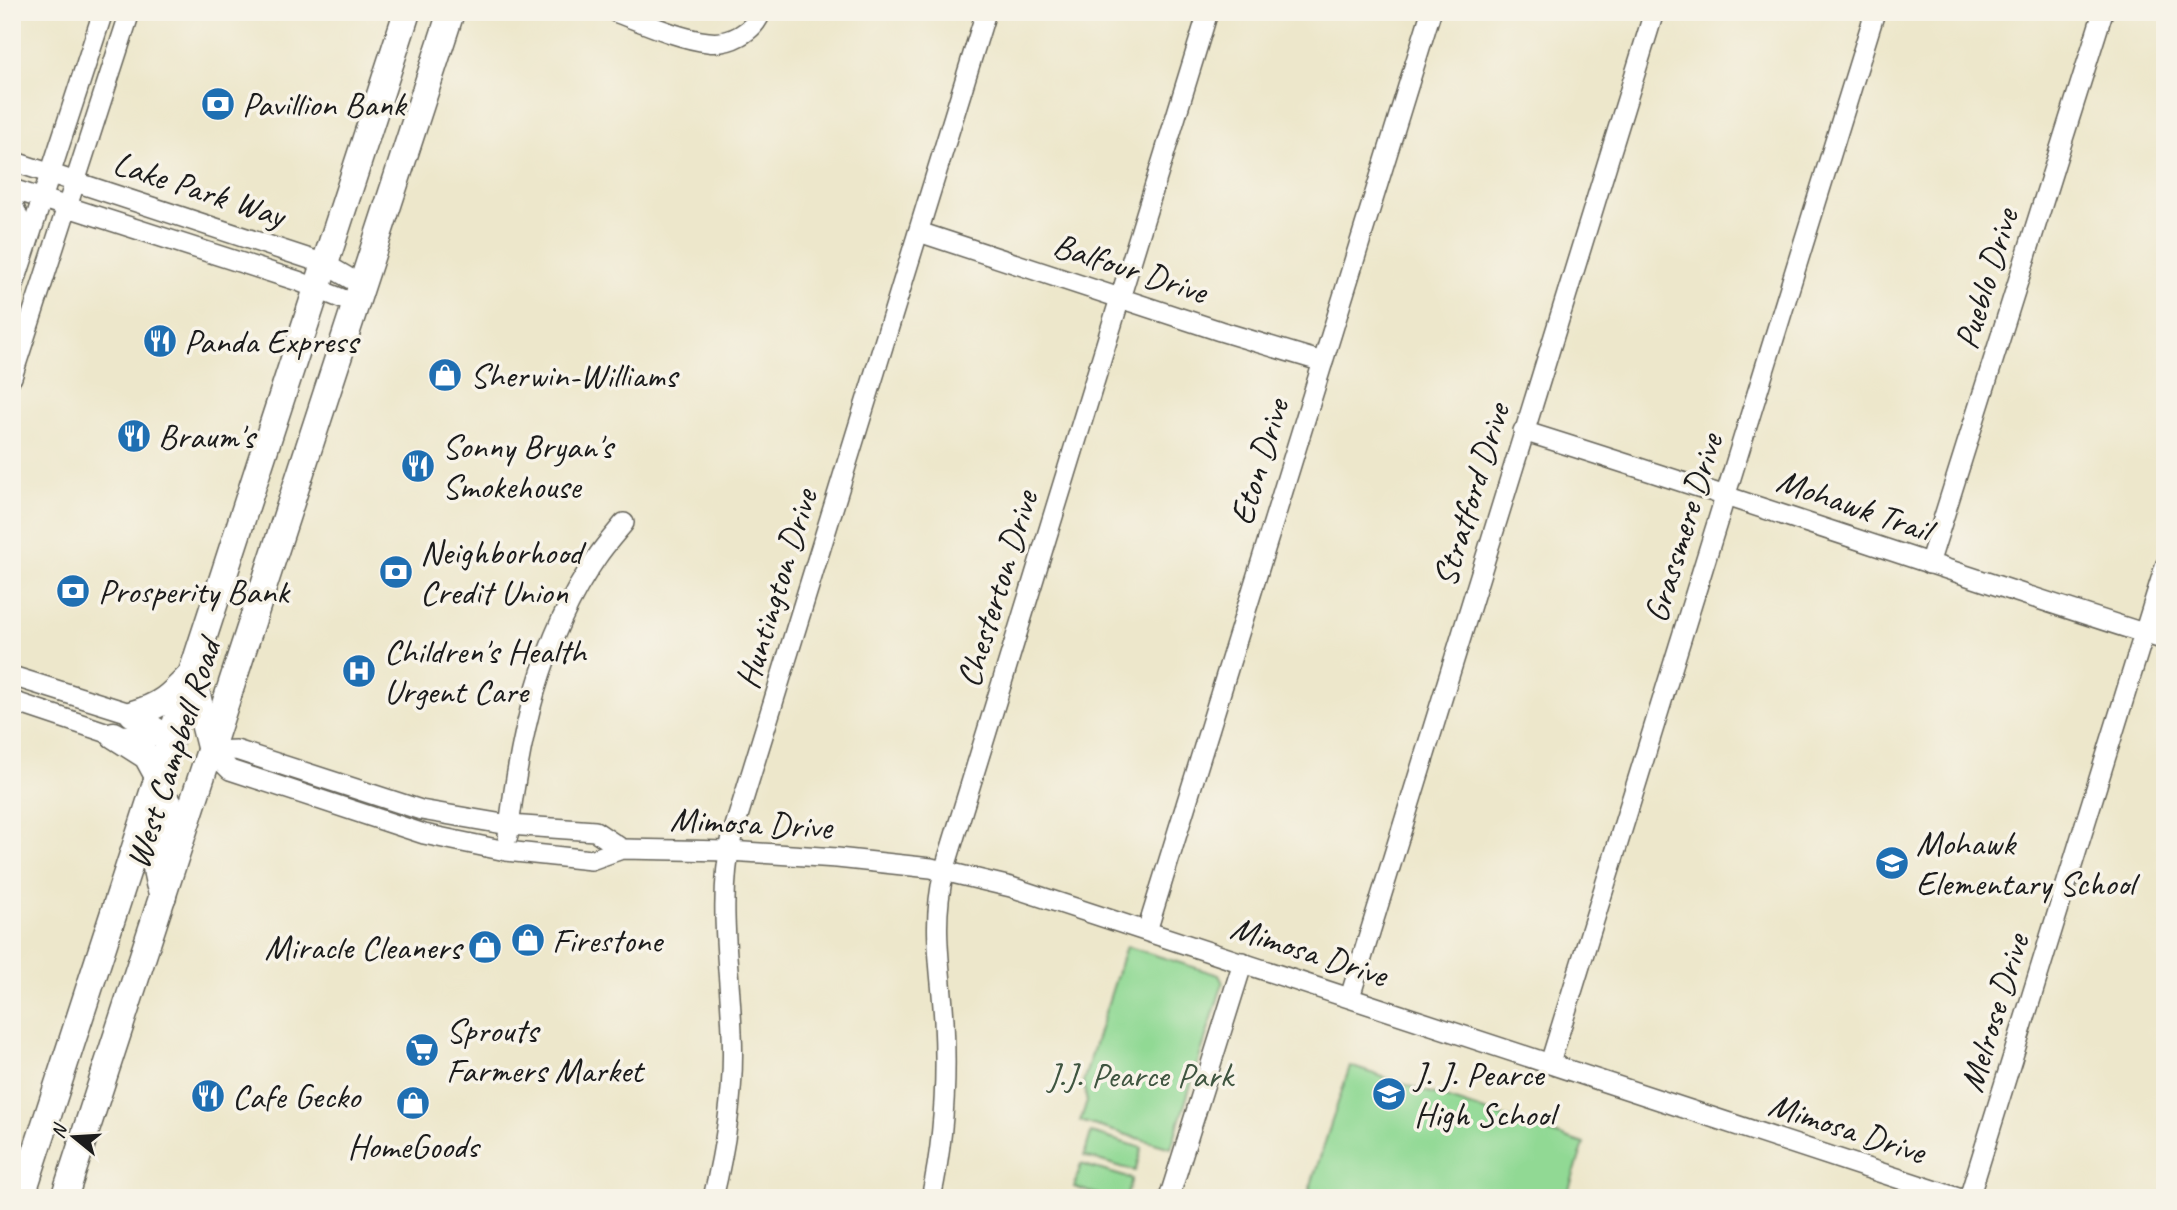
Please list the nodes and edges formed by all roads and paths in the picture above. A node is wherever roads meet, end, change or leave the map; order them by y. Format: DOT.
graph roads {
  1 [pos="103,12"];
  2 [pos="130,12"];
  3 [pos="407,12"];
  4 [pos="451,12"];
  5 [pos="615,12"];
  6 [pos="761,12"];
  7 [pos="986,12"];
  8 [pos="1208,12"];
  9 [pos="1431,12"];
  10 [pos="1654,12"];
  11 [pos="1875,12"];
  12 [pos="2103,12"];
  13 [pos="12,161"];
  14 [pos="50,173"];
  15 [pos="76,182"];
  16 [pos="12,189"];
  17 [pos="43,198"];
  18 [pos="12,202"];
  19 [pos="68,206"];
  20 [pos="919,232"];
  21 [pos="28,241"];
  22 [pos="321,276"];
  23 [pos="12,291"];
  24 [pos="358,294"];
  25 [pos="1120,298"];
  26 [pos="1323,362"];
  27 [pos="12,377"];
  28 [pos="1523,431"];
  29 [pos="266,448"];
  30 [pos="252,492"];
  31 [pos="295,492"];
  32 [pos="1726,495"];
  33 [pos="624,523"];
  34 [pos="279,541"];
  35 [pos="1929,564"];
  36 [pos="2165,566"];
  37 [pos="2144,633"];
  38 [pos="2165,640"];
  39 [pos="192,675"];
  40 [pos="12,676"];
  41 [pos="34,683"];
  42 [pos="16,702"];
  43 [pos="133,714"];
  44 [pos="213,732"];
  45 [pos="114,735"];
  46 [pos="176,747"];
  47 [pos="159,778"];
  48 [pos="378,796"];
  49 [pos="384,821"];
  50 [pos="509,825"];
  51 [pos="622,849"];
  52 [pos="506,851"];
  53 [pos="729,851"];
  54 [pos="944,870"];
  55 [pos="164,898"];
  56 [pos="1147,931"];
  57 [pos="1243,962"];
  58 [pos="1350,997"];
  59 [pos="1550,1063"];
  60 [pos="39,1145"];
  61 [pos="79,1154"];
  62 [pos="21,1198"];
  63 [pos="64,1198"];
  64 [pos="713,1198"];
  65 [pos="931,1198"];
  66 [pos="1169,1198"];
  67 [pos="1958,1198"];
  68 [pos="1969,1198"];
  1 -- 14 [label="street"];
  2 -- 15 [label="street"];
  3 -- 22 [label="main road, West Campbell Road"];
  4 -- 24 [label="main road, West Campbell Road"];
  5 -- 6 [label="street"];
  7 -- 20 [label="street, Huntington Drive"];
  8 -- 25 [label="street, Chesterton Drive"];
  9 -- 26 [label="street, Eton Drive"];
  10 -- 28 [label="street, Stratford Drive"];
  11 -- 32 [label="street, Grassmere Drive"];
  12 -- 35 [label="street, Pueblo Drive"];
  13 -- 14 [label="street, Lake Park Way"];
  14 -- 15 [label="street, Lake Park Way"];
  14 -- 17 [label="street"];
  15 -- 19 [label="street"];
  15 -- 22 [label="street, Lake Park Way"];
  16 -- 17 [label="street, Lake Park Way"];
  17 -- 19 [label="street, Lake Park Way"];
  17 -- 21 [label="street"];
  18 -- 21 [label="street"];
  19 -- 22 [label="street, Lake Park Way"];
  19 -- 27 [label="street"];
  20 -- 25 [label="street, Balfour Drive"];
  20 -- 53 [label="street, Huntington Drive"];
  21 -- 23 [label="street"];
  22 -- 24 [label="street, Lake Park Way"];
  22 -- 29 [label="main road, West Campbell Road"];
  24 -- 31 [label="main road, West Campbell Road"];
  25 -- 26 [label="street, Balfour Drive"];
  25 -- 54 [label="street, Chesterton Drive"];
  26 -- 56 [label="street, Eton Drive"];
  28 -- 32 [label="street, Mohawk Trail"];
  28 -- 58 [label="street, Stratford Drive"];
  29 -- 30 [label="main road, West Campbell Road"];
  29 -- 31 [label="main road"];
  30 -- 34 [label="main road"];
  30 -- 39 [label="main road, West Campbell Road"];
  31 -- 34 [label="main road, West Campbell Road"];
  32 -- 35 [label="street, Mohawk Trail"];
  32 -- 59 [label="street, Grassmere Drive"];
  33 -- 50 [label="street"];
  34 -- 44 [label="main road, West Campbell Road"];
  35 -- 37 [label="street, Mohawk Trail"];
  36 -- 37 [label="street, Melrose Drive"];
  37 -- 38 [label="street, Mohawk Trail"];
  37 -- 68 [label="street, Melrose Drive"];
  39 -- 43 [label="main road"];
  39 -- 44 [label="main road"];
  39 -- 46 [label="main road, West Campbell Road"];
  40 -- 41 [label="street"];
  41 -- 42 [label="street"];
  41 -- 43 [label="street"];
  42 -- 45 [label="street"];
  43 -- 46 [label="street"];
  44 -- 46 [label="main road"];
  44 -- 48 [label="street, Mimosa Drive"];
  44 -- 49 [label="street, Mimosa Drive"];
  44 -- 55 [label="main road, West Campbell Road"];
  45 -- 46 [label="street"];
  45 -- 47 [label="main road"];
  46 -- 47 [label="main road"];
  46 -- 55 [label="main road, West Campbell Road"];
  47 -- 60 [label="main road, West Campbell Road"];
  48 -- 49 [label="street"];
  48 -- 50 [label="street, Mimosa Drive"];
  49 -- 52 [label="street, Mimosa Drive"];
  50 -- 51 [label="street, Mimosa Drive"];
  50 -- 52 [label="street"];
  51 -- 52 [label="street, Mimosa Drive"];
  51 -- 53 [label="street, Mimosa Drive"];
  53 -- 54 [label="street, Mimosa Drive"];
  53 -- 64 [label="street, Huntington Drive"];
  54 -- 56 [label="street, Mimosa Drive"];
  54 -- 65 [label="street, Chesterton Drive"];
  55 -- 61 [label="main road, West Campbell Road"];
  56 -- 57 [label="street, Mimosa Drive"];
  57 -- 58 [label="street, Mimosa Drive"];
  57 -- 66 [label="street"];
  58 -- 59 [label="street, Mimosa Drive"];
  59 -- 67 [label="street, Mimosa Drive"];
  60 -- 61 [label="main road"];
  60 -- 62 [label="main road, West Campbell Road"];
  61 -- 63 [label="main road, West Campbell Road"];
}
